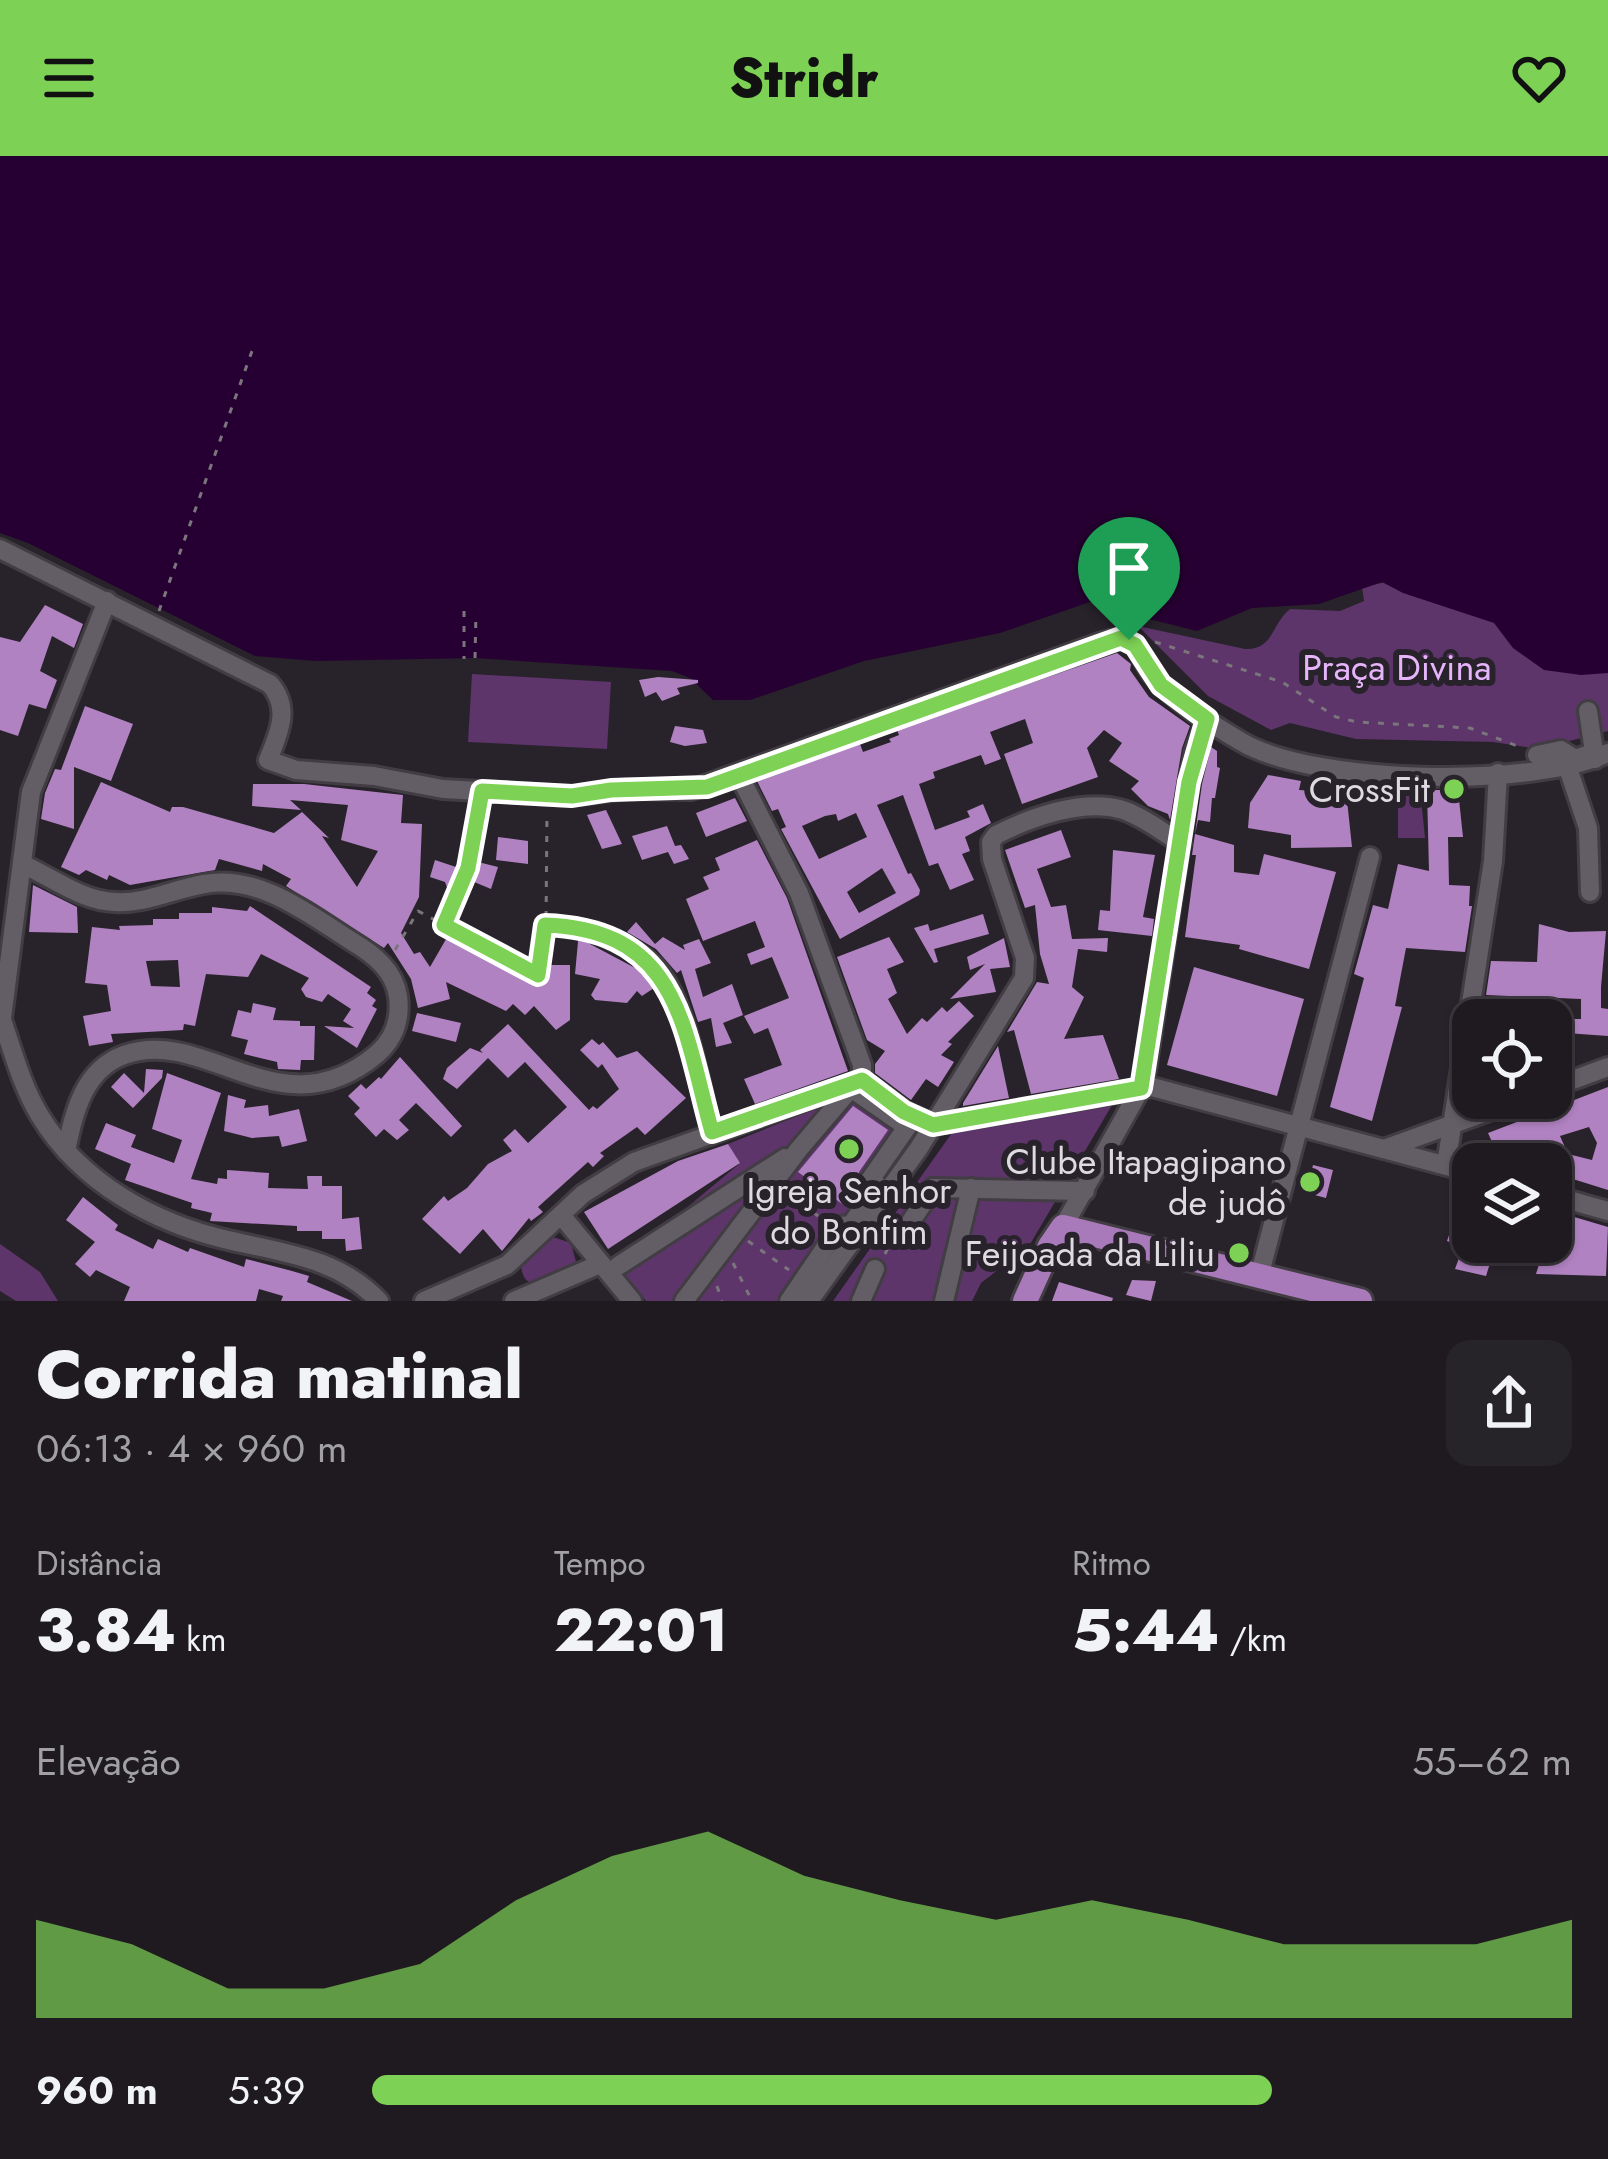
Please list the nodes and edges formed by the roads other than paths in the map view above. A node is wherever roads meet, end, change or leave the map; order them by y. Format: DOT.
graph roads {
  1 [pos="0,549"];
  2 [pos="107,601"];
  3 [pos="1588,711"];
  4 [pos="1207,719"];
  5 [pos="1604,753"];
  6 [pos="1537,754"];
  7 [pos="1568,768"];
  8 [pos="1498,773"];
  9 [pos="739,775"];
  10 [pos="1180,843"];
  11 [pos="1370,856"];
  12 [pos="22,864"];
  13 [pos="1590,892"];
  14 [pos="596,932"];
  15 [pos="1,1017"];
  16 [pos="1608,1067"];
  17 [pos="862,1080"];
  18 [pos="1572,1080"];
  19 [pos="1141,1088"];
  20 [pos="1469,1119"];
  21 [pos="1299,1121"];
  22 [pos="933,1125"];
  23 [pos="1453,1125"];
  24 [pos="712,1132"];
  25 [pos="799,1149"];
  26 [pos="1384,1149"];
  27 [pos="66,1151"];
  28 [pos="1446,1165"];
  29 [pos="1452,1167"];
  30 [pos="971,1188"];
  31 [pos="1084,1191"];
  32 [pos="1572,1201"];
  33 [pos="1608,1210"];
  34 [pos="561,1215"];
  35 [pos="1063,1227"];
  36 [pos="904,1232"];
  37 [pos="507,1265"];
  38 [pos="609,1265"];
  39 [pos="875,1269"];
  40 [pos="1259,1276"];
  41 [pos="806,1292"];
  42 [pos="520,1299"];
  43 [pos="380,1301"];
  44 [pos="424,1301"];
  45 [pos="632,1301"];
  46 [pos="684,1301"];
  47 [pos="789,1301"];
  48 [pos="861,1301"];
  49 [pos="944,1301"];
  50 [pos="1025,1301"];
  51 [pos="1360,1301"];
  1 -- 2 [label="street"];
  2 -- 9 [label="street"];
  2 -- 12 [label="street"];
  3 -- 5 [label="street"];
  4 -- 8 [label="street"];
  4 -- 9 [label="street"];
  4 -- 10 [label="street"];
  5 -- 6 [label="street"];
  5 -- 7 [label="street"];
  7 -- 8 [label="street"];
  7 -- 13 [label="street"];
  8 -- 23 [label="street"];
  9 -- 17 [label="street"];
  10 -- 19 [label="street"];
  10 -- 22 [label="street"];
  11 -- 21 [label="street"];
  12 -- 15 [label="street"];
  12 -- 27 [label="street"];
  14 -- 24 [label="street"];
  15 -- 27 [label="street"];
  16 -- 18 [label="street"];
  17 -- 22 [label="street"];
  17 -- 24 [label="street"];
  19 -- 21 [label="street"];
  19 -- 22 [label="street"];
  19 -- 31 [label="street"];
  20 -- 23 [label="street"];
  21 -- 26 [label="street"];
  21 -- 40 [label="street"];
  22 -- 41 [label="street"];
  23 -- 26 [label="street"];
  23 -- 28 [label="street"];
  24 -- 34 [label="street"];
  25 -- 38 [label="street"];
  25 -- 41 [label="street"];
  25 -- 46 [label="street"];
  26 -- 28 [label="street"];
  27 -- 43 [label="street"];
  28 -- 29 [label="street"];
  30 -- 31 [label="street"];
  30 -- 36 [label="street"];
  30 -- 49 [label="street"];
  31 -- 35 [label="street"];
  32 -- 33 [label="street"];
  34 -- 37 [label="street"];
  34 -- 38 [label="street"];
  35 -- 40 [label="main road"];
  35 -- 50 [label="main road"];
  37 -- 42 [label="street"];
  37 -- 44 [label="street"];
  38 -- 42 [label="street"];
  38 -- 45 [label="street"];
  39 -- 48 [label="street"];
  40 -- 51 [label="main road"];
  41 -- 47 [label="street"];
}
